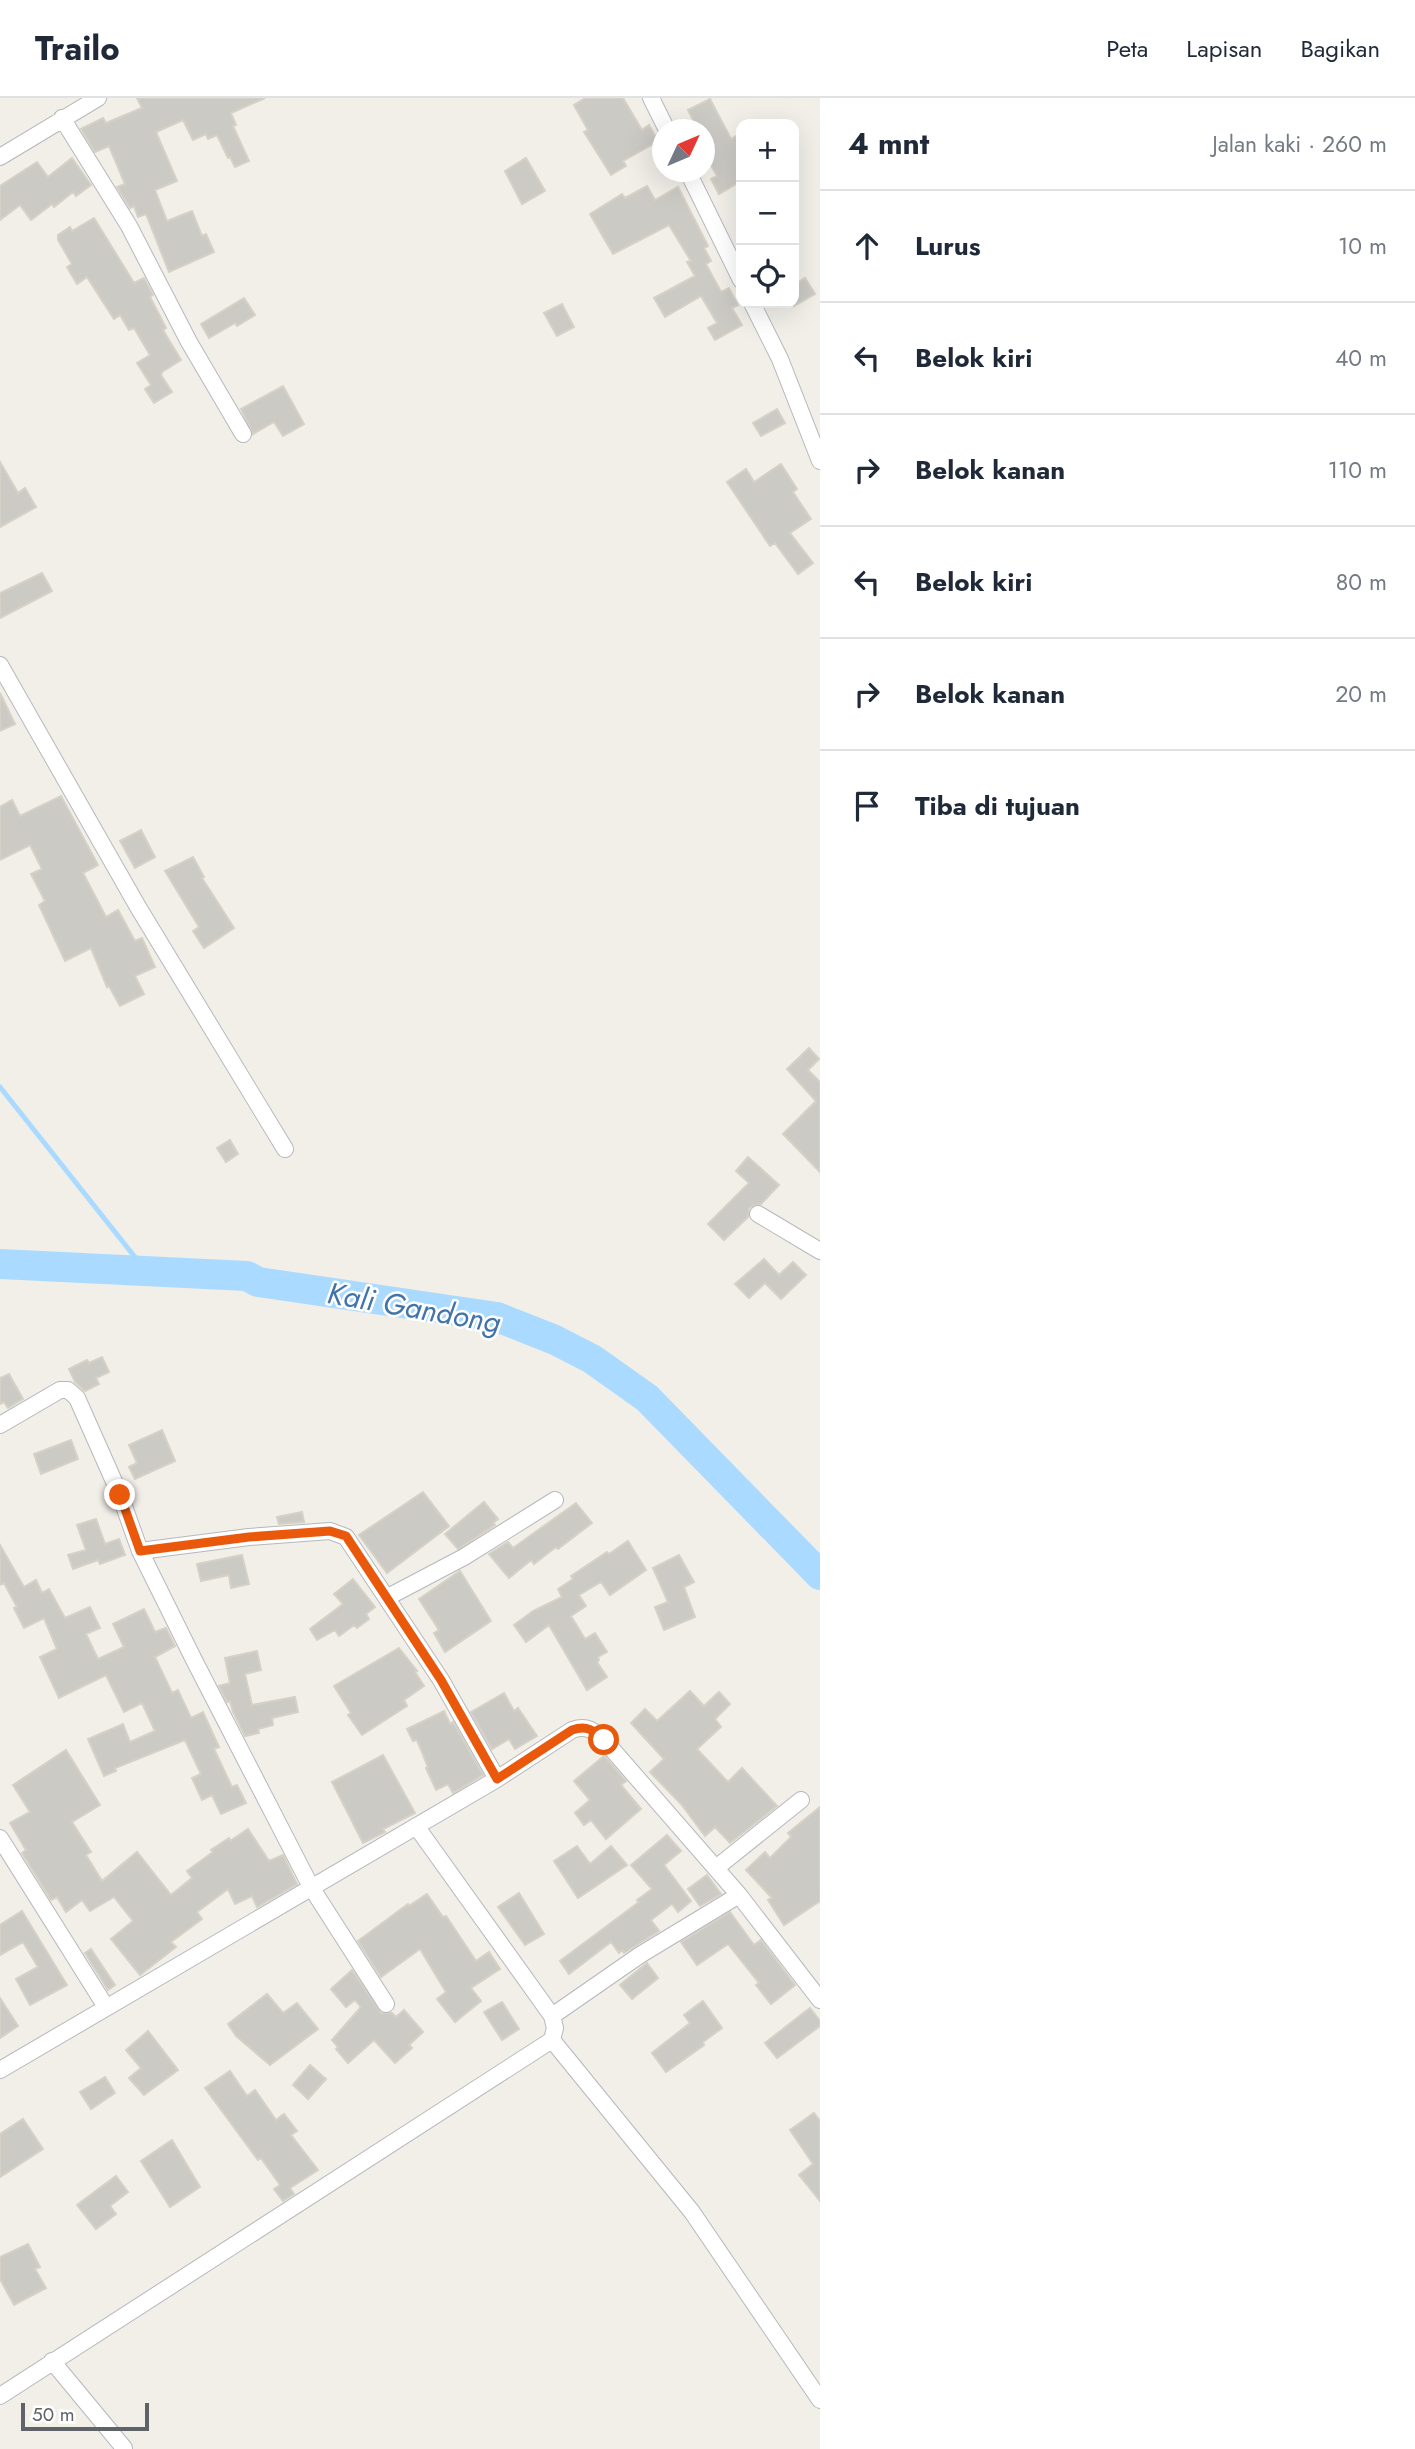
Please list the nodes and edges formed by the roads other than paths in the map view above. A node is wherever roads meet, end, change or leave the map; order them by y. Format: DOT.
graph roads {
  1 [pos="98,98"];
  2 [pos="651,98"];
  3 [pos="62,118"];
  4 [pos="662,119"];
  5 [pos="0,157"];
  6 [pos="693,182"];
  7 [pos="736,270"];
  8 [pos="754,308"];
  9 [pos="243,434"];
  10 [pos="820,461"];
  11 [pos="0,666"];
  12 [pos="285,1149"];
  13 [pos="758,1214"];
  14 [pos="820,1251"];
  15 [pos="0,1425"];
  16 [pos="555,1500"];
  17 [pos="140,1551"];
  18 [pos="388,1597"];
  19 [pos="497,1779"];
  20 [pos="801,1800"];
  21 [pos="416,1826"];
  22 [pos="0,1838"];
  23 [pos="716,1868"];
  24 [pos="311,1887"];
  25 [pos="739,1895"];
  26 [pos="820,2000"];
  27 [pos="386,2004"];
  28 [pos="106,2007"];
  29 [pos="552,2016"];
  30 [pos="552,2040"];
  31 [pos="0,2070"];
  32 [pos="52,2361"];
  33 [pos="0,2396"];
  34 [pos="820,2400"];
  35 [pos="124,2448"];
  1 -- 3 [label="street"];
  2 -- 4 [label="street"];
  3 -- 5 [label="street"];
  3 -- 9 [label="street"];
  6 -- 7 [label="street"];
  8 -- 10 [label="street"];
  11 -- 12 [label="street"];
  13 -- 14 [label="street"];
  15 -- 17 [label="street"];
  16 -- 18 [label="street"];
  17 -- 18 [label="street"];
  17 -- 24 [label="street"];
  18 -- 19 [label="street"];
  19 -- 21 [label="street"];
  19 -- 23 [label="street"];
  20 -- 23 [label="street"];
  21 -- 24 [label="street"];
  21 -- 29 [label="street"];
  22 -- 28 [label="street"];
  23 -- 25 [label="street"];
  24 -- 27 [label="street"];
  24 -- 28 [label="street"];
  25 -- 26 [label="street"];
  25 -- 29 [label="street"];
  28 -- 31 [label="street"];
  29 -- 30 [label="street"];
  30 -- 32 [label="street"];
  30 -- 34 [label="street"];
  32 -- 33 [label="street"];
  32 -- 35 [label="street"];
}
